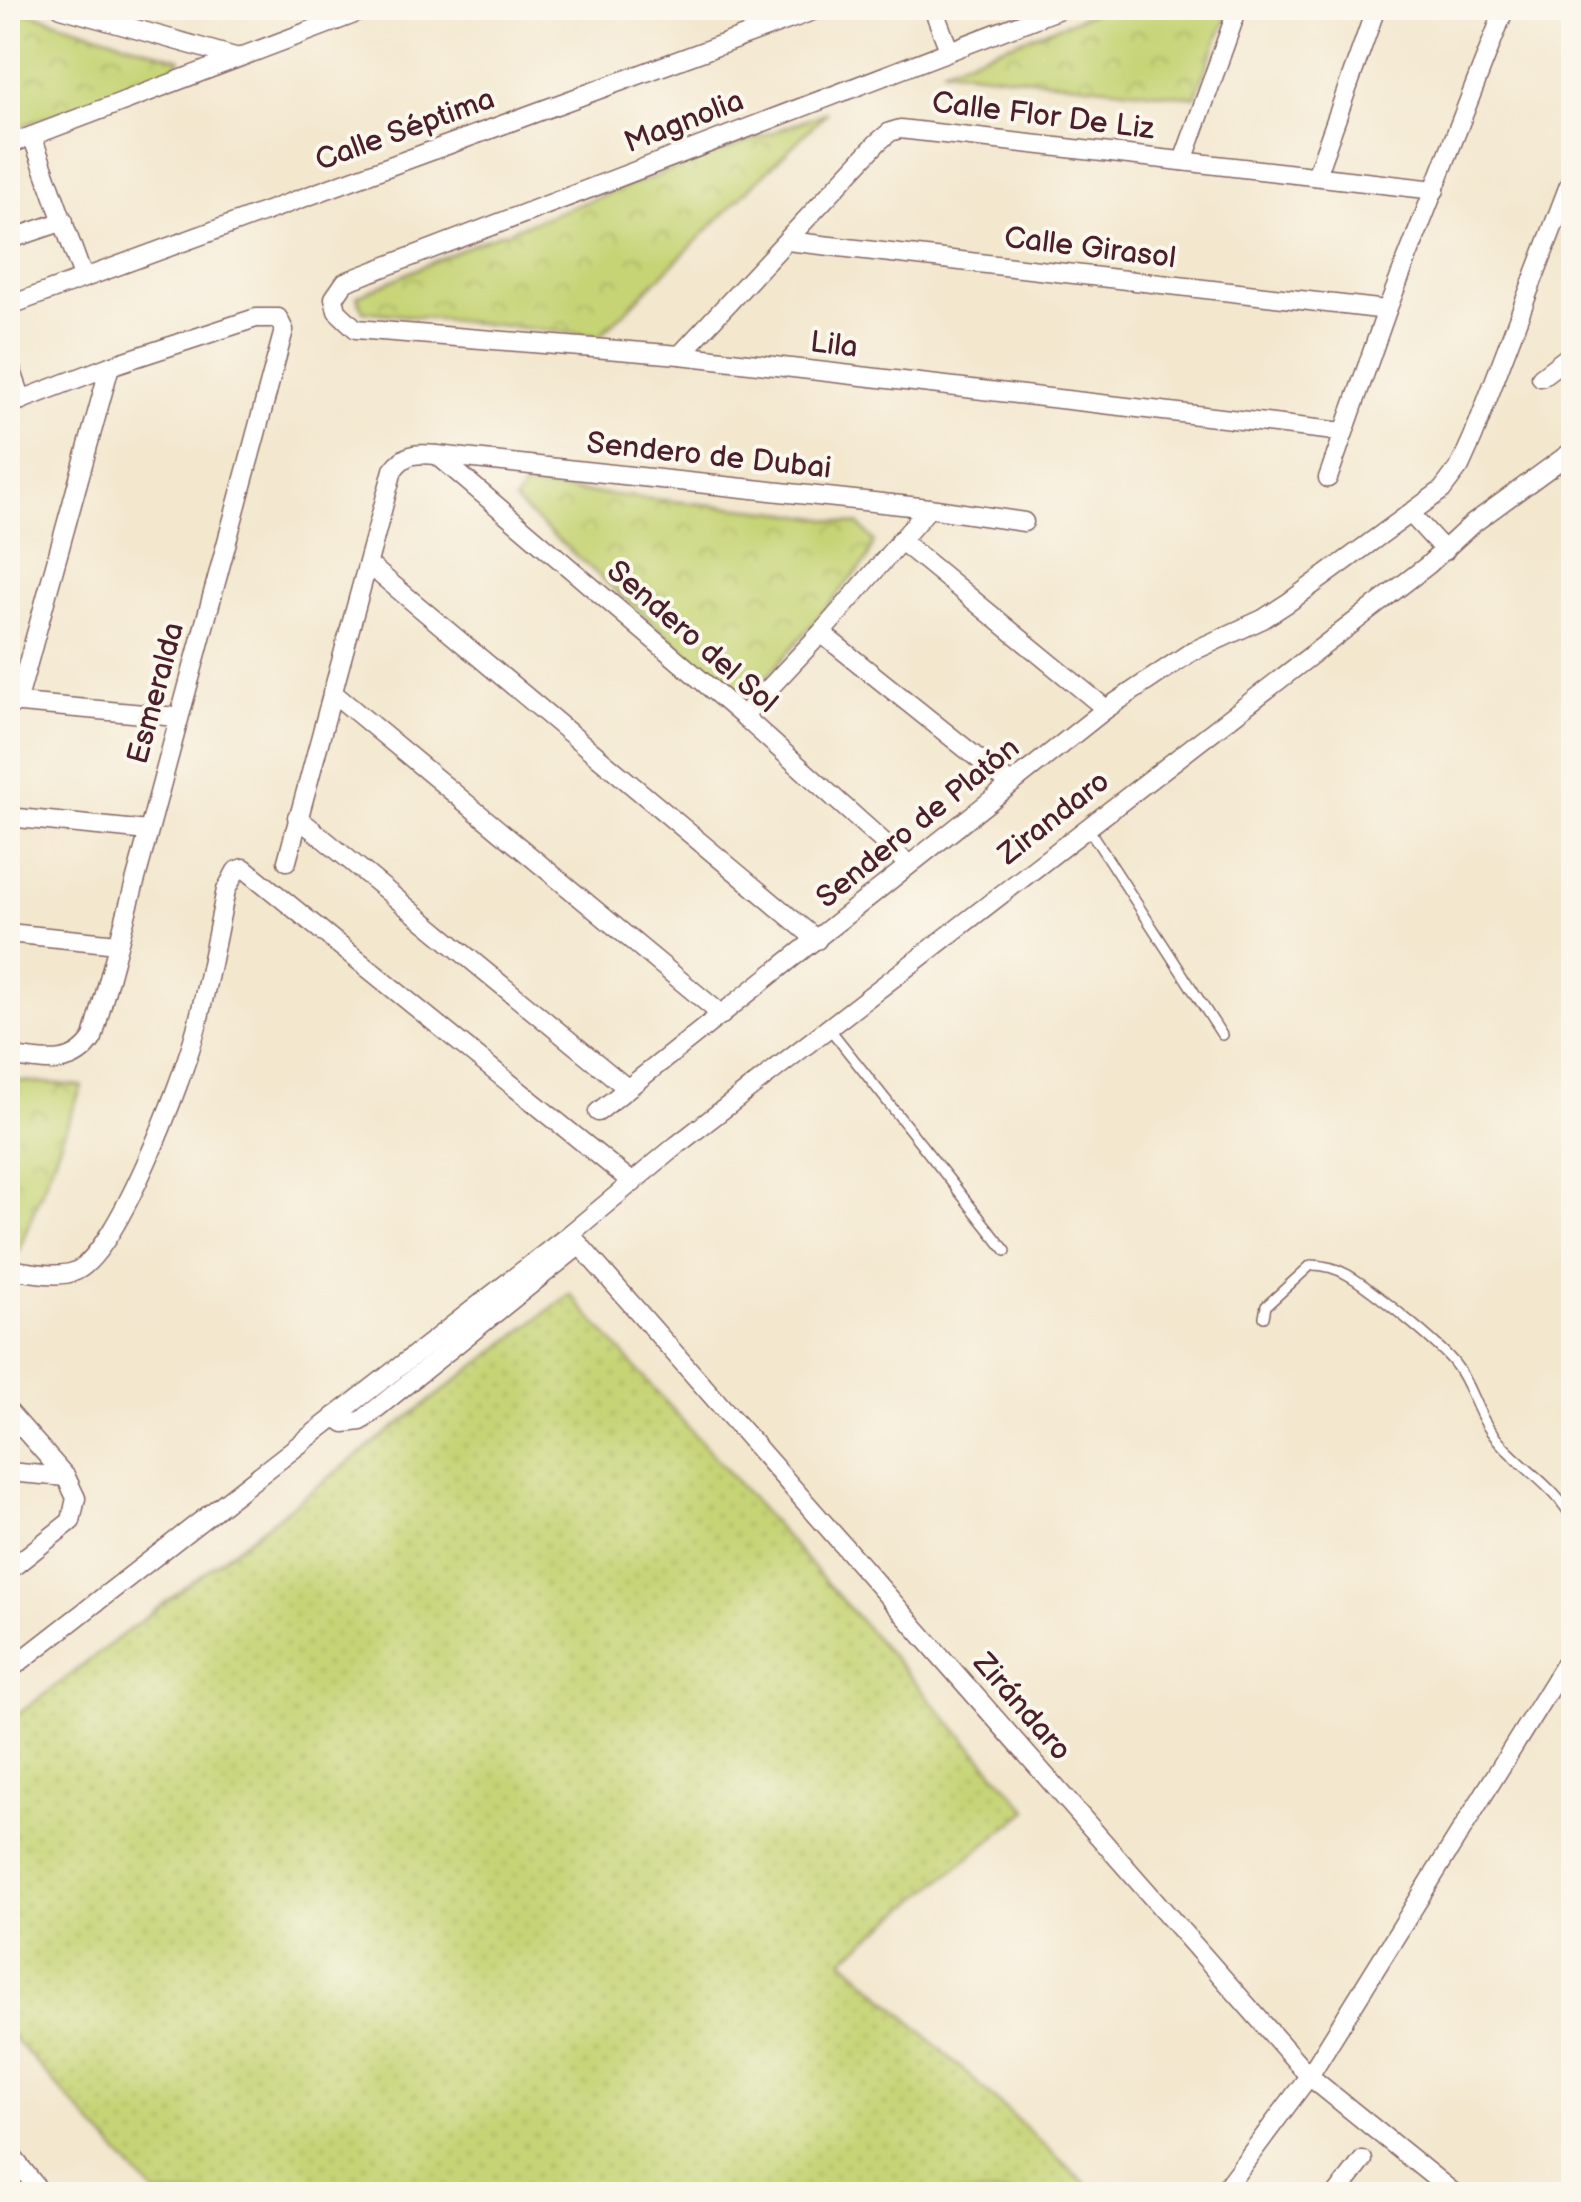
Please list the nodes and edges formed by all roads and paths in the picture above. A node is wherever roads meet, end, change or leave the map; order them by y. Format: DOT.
graph roads {
  1 [pos="62,8"];
  2 [pos="370,8"];
  3 [pos="821,8"];
  4 [pos="932,8"];
  5 [pos="1062,8"];
  6 [pos="1238,8"];
  7 [pos="1376,8"];
  8 [pos="1505,8"];
  9 [pos="950,50"];
  10 [pos="235,57"];
  11 [pos="32,136"];
  12 [pos="8,145"];
  13 [pos="1183,160"];
  14 [pos="1574,172"];
  15 [pos="1316,176"];
  16 [pos="1435,190"];
  17 [pos="64,221"];
  18 [pos="8,240"];
  19 [pos="787,241"];
  20 [pos="83,277"];
  21 [pos="334,298"];
  22 [pos="8,306"];
  23 [pos="1388,310"];
  24 [pos="1574,352"];
  25 [pos="680,355"];
  26 [pos="8,360"];
  27 [pos="110,366"];
  28 [pos="1542,377"];
  29 [pos="15,402"];
  30 [pos="1343,432"];
  31 [pos="1574,450"];
  32 [pos="437,455"];
  33 [pos="1328,478"];
  34 [pos="928,508"];
  35 [pos="1410,513"];
  36 [pos="1024,522"];
  37 [pos="900,540"];
  38 [pos="1445,551"];
  39 [pos="369,565"];
  40 [pos="821,634"];
  41 [pos="332,692"];
  42 [pos="12,702"];
  43 [pos="1106,709"];
  44 [pos="743,716"];
  45 [pos="178,717"];
  46 [pos="1010,784"];
  47 [pos="8,817"];
  48 [pos="297,818"];
  49 [pos="1087,827"];
  50 [pos="148,831"];
  51 [pos="286,860"];
  52 [pos="908,864"];
  53 [pos="8,933"];
  54 [pos="817,940"];
  55 [pos="118,944"];
  56 [pos="722,1014"];
  57 [pos="829,1028"];
  58 [pos="1222,1035"];
  59 [pos="8,1056"];
  60 [pos="627,1088"];
  61 [pos="598,1112"];
  62 [pos="633,1183"];
  63 [pos="575,1239"];
  64 [pos="1006,1252"];
  65 [pos="8,1270"];
  66 [pos="1264,1316"];
  67 [pos="8,1412"];
  68 [pos="8,1472"];
  69 [pos="66,1477"];
  70 [pos="1574,1524"];
  71 [pos="8,1570"];
  72 [pos="1574,1648"];
  73 [pos="8,1671"];
  74 [pos="1309,2076"];
  75 [pos="8,2151"];
  76 [pos="1362,2160"];
  77 [pos="42,2194"];
  78 [pos="1221,2194"];
  79 [pos="1337,2194"];
  80 [pos="1454,2194"];
  1 -- 10 [label="street"];
  2 -- 10 [label="street"];
  3 -- 20 [label="street, Calle Séptima"];
  4 -- 9 [label="street"];
  5 -- 9 [label="street, Magnolia"];
  6 -- 13 [label="street"];
  7 -- 15 [label="street"];
  8 -- 16 [label="street"];
  9 -- 21 [label="street, Magnolia"];
  10 -- 11 [label="street"];
  11 -- 12 [label="street"];
  11 -- 17 [label="street"];
  13 -- 15 [label="street, Calle Flor De Liz"];
  13 -- 19 [label="street, Calle Flor De Liz"];
  14 -- 35 [label="street, Sendero de Platón"];
  15 -- 16 [label="street, Calle Flor De Liz"];
  16 -- 23 [label="street"];
  17 -- 18 [label="street"];
  17 -- 20 [label="street"];
  19 -- 23 [label="street, Calle Girasol"];
  19 -- 25 [label="street, Calle Flor De Liz"];
  20 -- 22 [label="street, Calle Séptima"];
  21 -- 25 [label="street, Lila"];
  23 -- 30 [label="street"];
  24 -- 28 [label="street"];
  25 -- 30 [label="street, Lila"];
  26 -- 29 [label="street"];
  27 -- 29 [label="street"];
  27 -- 42 [label="street"];
  27 -- 45 [label="street, Esmeralda"];
  30 -- 33 [label="street"];
  31 -- 38 [label="street, Zirandaro"];
  32 -- 34 [label="street, Sendero de Dubai"];
  32 -- 39 [label="street, Sendero de Dubai"];
  32 -- 44 [label="street, Sendero del Sol"];
  34 -- 36 [label="street, Sendero de Dubai"];
  34 -- 37 [label="street"];
  35 -- 38 [label="street"];
  35 -- 43 [label="street, Sendero de Platón"];
  37 -- 40 [label="street"];
  37 -- 43 [label="street"];
  38 -- 49 [label="street, Zirandaro"];
  39 -- 41 [label="street"];
  39 -- 54 [label="street"];
  40 -- 44 [label="street"];
  40 -- 46 [label="street"];
  41 -- 48 [label="street"];
  41 -- 56 [label="street"];
  42 -- 45 [label="street"];
  43 -- 46 [label="street, Sendero de Platón"];
  44 -- 52 [label="street, Sendero del Sol"];
  45 -- 50 [label="street, Esmeralda"];
  46 -- 52 [label="street, Sendero de Platón"];
  47 -- 50 [label="street"];
  48 -- 51 [label="street"];
  48 -- 60 [label="street"];
  49 -- 57 [label="street, Zirandaro"];
  49 -- 58 [label="lane"];
  50 -- 55 [label="street, Esmeralda"];
  52 -- 54 [label="street, Sendero de Platón"];
  53 -- 55 [label="street"];
  54 -- 56 [label="street, Sendero de Platón"];
  55 -- 59 [label="street, Esmeralda"];
  56 -- 60 [label="street, Sendero de Platón"];
  57 -- 62 [label="street, Zirandaro"];
  57 -- 64 [label="lane"];
  60 -- 61 [label="street, Sendero de Platón"];
  62 -- 63 [label="street, Zirandaro"];
  62 -- 65 [label="street"];
  63 -- 73 [label="street, Zirandaro"];
  63 -- 74 [label="street, Zirándaro"];
  66 -- 70 [label="lane"];
  67 -- 69 [label="street"];
  68 -- 69 [label="street"];
  69 -- 71 [label="street"];
  72 -- 74 [label="street"];
  74 -- 78 [label="street"];
  74 -- 80 [label="street, Zirándaro"];
  75 -- 77 [label="street"];
  76 -- 79 [label="street"];
}
